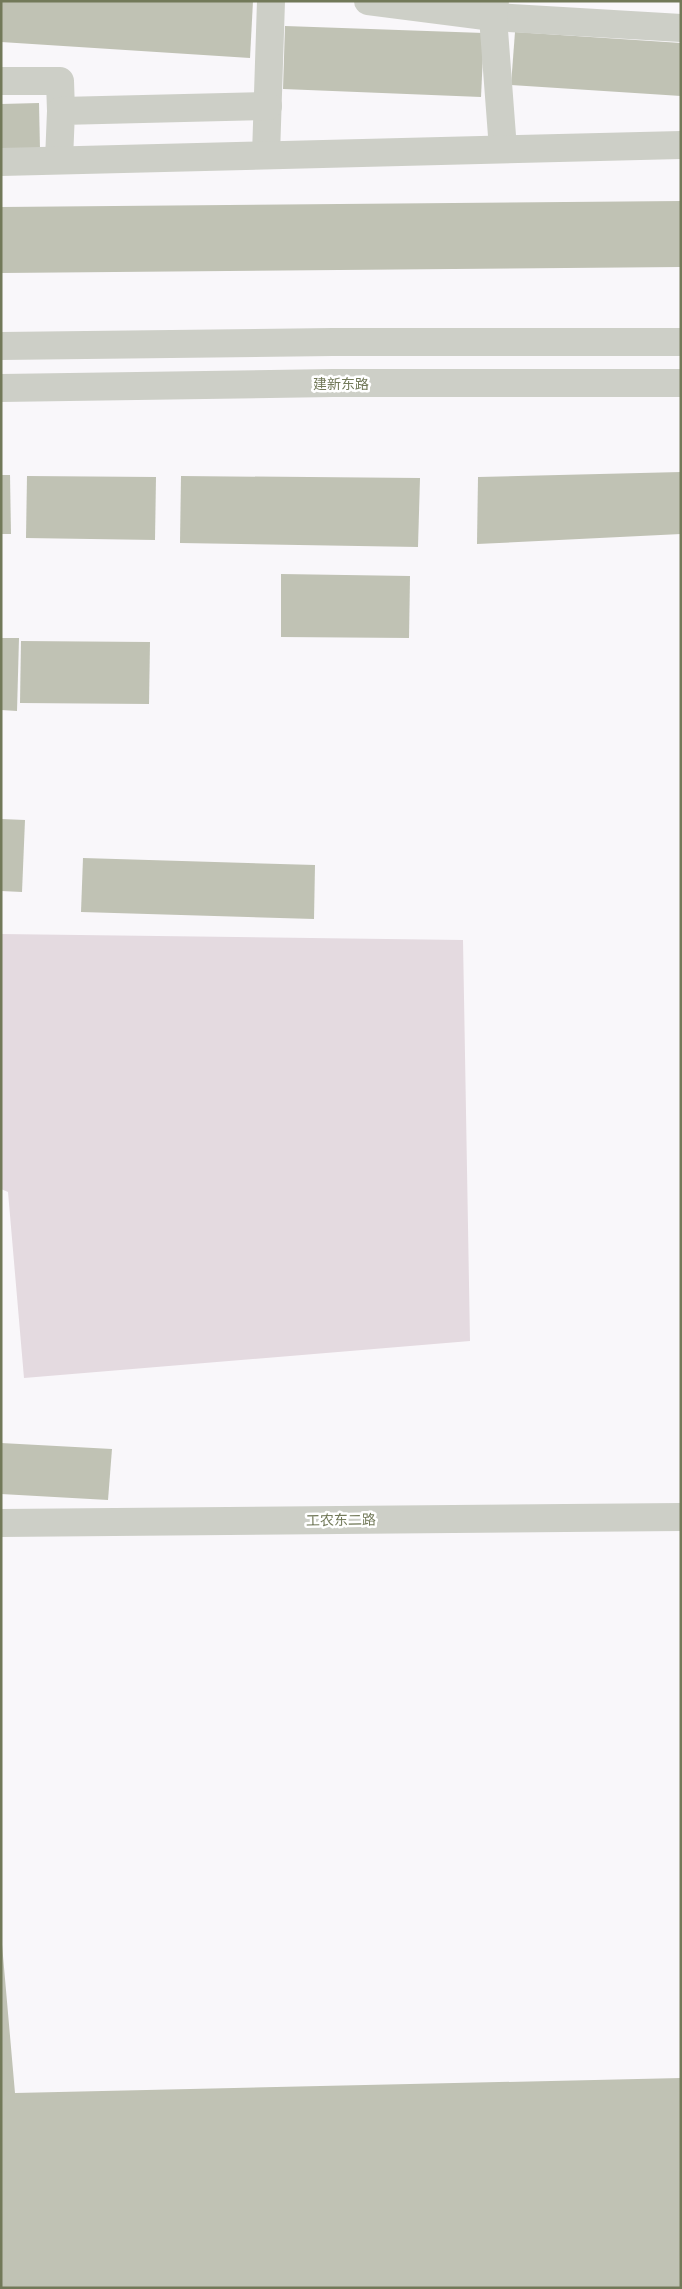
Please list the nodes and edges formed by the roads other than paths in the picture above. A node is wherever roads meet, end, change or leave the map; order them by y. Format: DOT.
graph roads {
  1 [pos="271,1"];
  2 [pos="368,1"];
  3 [pos="494,9"];
  4 [pos="681,28"];
  5 [pos="1,81"];
  6 [pos="268,106"];
  7 [pos="61,111"];
  8 [pos="681,144"];
  9 [pos="503,149"];
  10 [pos="266,155"];
  11 [pos="58,160"];
  12 [pos="1,162"];
  13 [pos="681,342"];
  14 [pos="1,346"];
  15 [pos="681,384"];
  16 [pos="1,388"];
  17 [pos="681,1517"];
  18 [pos="1,1524"];
  1 -- 6 [label="street"];
  2 -- 3 [label="street"];
  3 -- 4 [label="street"];
  3 -- 9 [label="street"];
  5 -- 7 [label="street"];
  6 -- 7 [label="street"];
  6 -- 10 [label="street"];
  7 -- 11 [label="street"];
  8 -- 9 [label="street"];
  9 -- 10 [label="street"];
  10 -- 11 [label="street"];
  11 -- 12 [label="street"];
  13 -- 14 [label="street"];
  15 -- 16 [label="street, 建新东路"];
  17 -- 18 [label="street, 工农东二路"];
}
